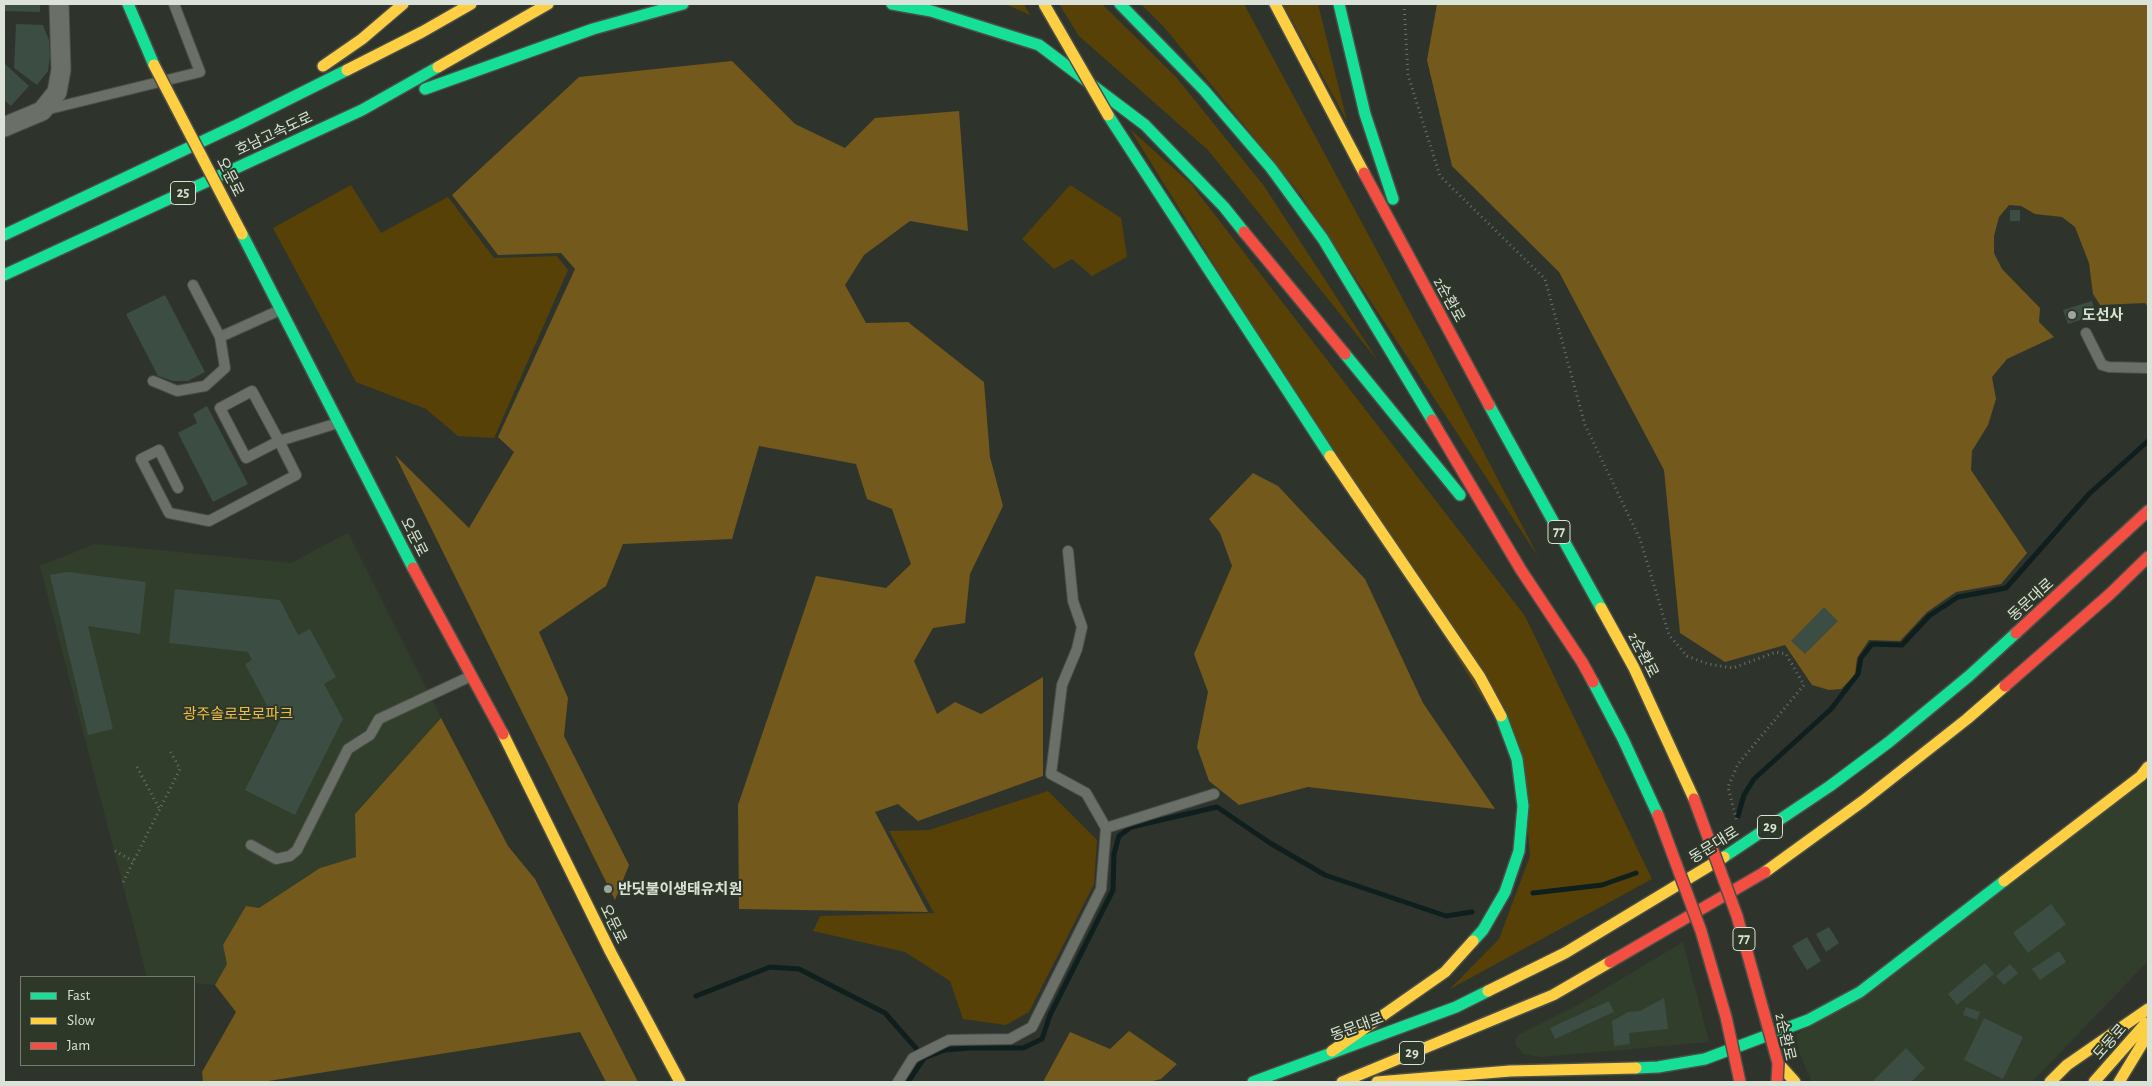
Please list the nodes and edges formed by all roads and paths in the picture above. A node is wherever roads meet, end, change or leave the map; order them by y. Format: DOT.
graph roads {
  1 [pos="60,4"];
  2 [pos="128,4"];
  3 [pos="174,4"];
  4 [pos="403,4"];
  5 [pos="471,4"];
  6 [pos="548,4"];
  7 [pos="684,4"];
  8 [pos="892,4"];
  9 [pos="1044,4"];
  10 [pos="1120,4"];
  11 [pos="1275,4"];
  12 [pos="1339,4"];
  13 [pos="1404,4"];
  14 [pos="362,110"];
  15 [pos="42,111"];
  16 [pos="241,123"];
  17 [pos="4,127"];
  18 [pos="4,235"];
  19 [pos="1415,270"];
  20 [pos="4,275"];
  21 [pos="193,285"];
  22 [pos="281,310"];
  23 [pos="2086,333"];
  24 [pos="220,337"];
  25 [pos="2148,368"];
  26 [pos="153,381"];
  27 [pos="339,423"];
  28 [pos="279,441"];
  29 [pos="178,488"];
  30 [pos="2148,511"];
  31 [pos="1068,551"];
  32 [pos="2148,557"];
  33 [pos="1522,570"];
  34 [pos="472,676"];
  35 [pos="169,749"];
  36 [pos="137,766"];
  37 [pos="2148,767"];
  38 [pos="1214,794"];
  39 [pos="160,809"];
  40 [pos="1106,828"];
  41 [pos="1744,844"];
  42 [pos="251,845"];
  43 [pos="115,851"];
  44 [pos="133,861"];
  45 [pos="123,882"];
  46 [pos="2148,1009"];
  47 [pos="2148,1021"];
  48 [pos="2148,1034"];
  49 [pos="1332,1051"];
  50 [pos="1778,1063"];
  51 [pos="680,1082"];
  52 [pos="898,1082"];
  53 [pos="1253,1082"];
  54 [pos="1342,1082"];
  55 [pos="1377,1082"];
  56 [pos="1740,1082"];
  57 [pos="1778,1082"];
  58 [pos="1795,1082"];
  59 [pos="2050,1082"];
  60 [pos="2094,1082"];
  61 [pos="2119,1082"];
  1 -- 15 [label="street"];
  2 -- 22 [label="main road, 오문로, bridge"];
  3 -- 15 [label="lane"];
  4 -- 16 [label="main road"];
  5 -- 16 [label="main road, 호남고속도로 / 25"];
  6 -- 14 [label="main road, 호남고속도로 / 25"];
  7 -- 14 [label="main road"];
  8 -- 33 [label="main road"];
  9 -- 49 [label="main road, bridge"];
  10 -- 33 [label="main road"];
  11 -- 19 [label="main road"];
  12 -- 19 [label="main road"];
  13 -- 41 [label="path"];
  14 -- 20 [label="main road, 호남고속도로 / 25"];
  15 -- 17 [label="street"];
  16 -- 18 [label="main road, 호남고속도로 / 25"];
  19 -- 50 [label="main road, 2순환로 / 77, bridge"];
  21 -- 24 [label="lane"];
  22 -- 24 [label="lane"];
  22 -- 27 [label="main road, 오문로"];
  23 -- 25 [label="lane"];
  24 -- 26 [label="lane"];
  27 -- 28 [label="lane"];
  27 -- 34 [label="main road, 오문로"];
  28 -- 28 [label="lane"];
  28 -- 29 [label="lane"];
  30 -- 41 [label="main road, 동문대로 / 29"];
  31 -- 40 [label="lane"];
  32 -- 54 [label="main road, 29"];
  33 -- 56 [label="main road, bridge"];
  34 -- 42 [label="lane"];
  34 -- 51 [label="main road, 오문로"];
  35 -- 39 [label="path"];
  36 -- 39 [label="path"];
  37 -- 55 [label="main road"];
  38 -- 40 [label="lane"];
  39 -- 44 [label="path"];
  40 -- 52 [label="lane"];
  41 -- 49 [label="main road, 동문대로 / 29"];
  43 -- 44 [label="path"];
  44 -- 45 [label="path"];
  46 -- 59 [label="main road"];
  47 -- 60 [label="main road, 도동로"];
  48 -- 61 [label="main road"];
  49 -- 53 [label="main road, 동문대로 / 29"];
  50 -- 57 [label="main road, 2순환로 / 77, bridge"];
  50 -- 58 [label="main road"];
}
